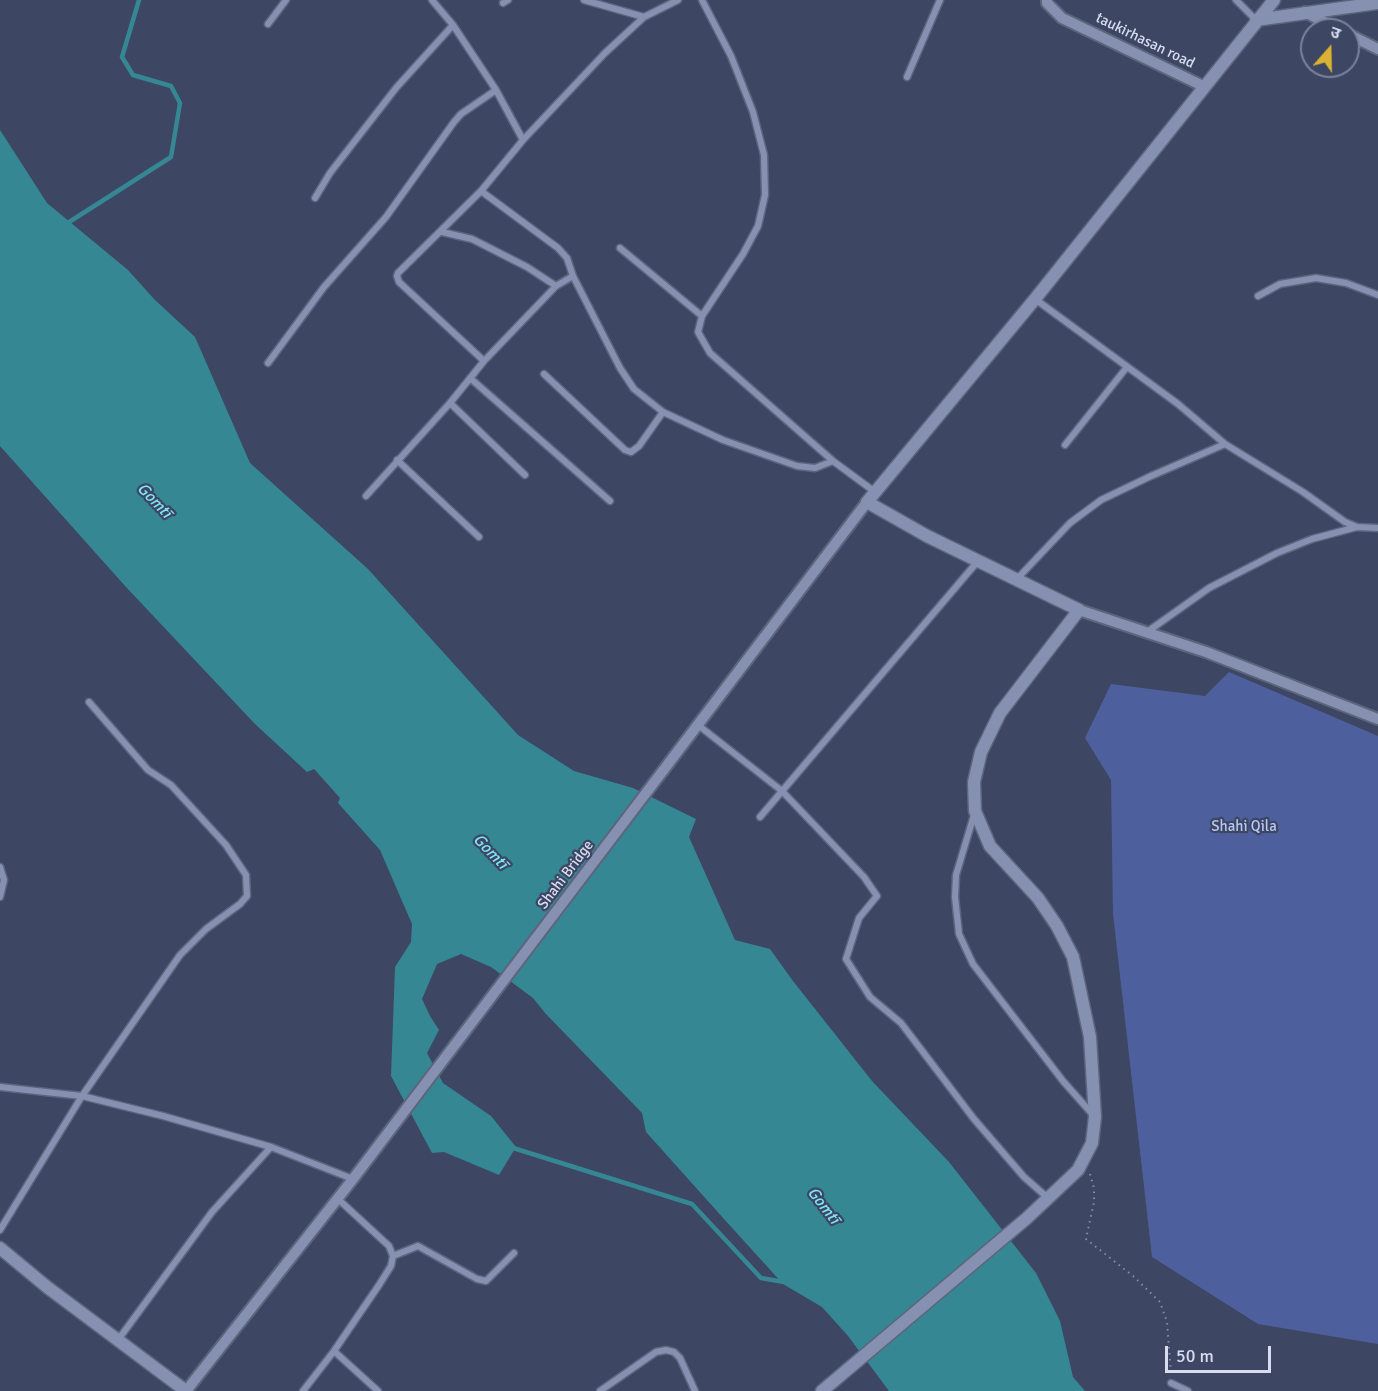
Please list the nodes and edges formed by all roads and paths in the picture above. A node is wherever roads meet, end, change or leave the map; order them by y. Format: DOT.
graph roads {
  1 [pos="286,0"];
  2 [pos="432,0"];
  3 [pos="584,0"];
  4 [pos="678,0"];
  5 [pos="702,0"];
  6 [pos="940,0"];
  7 [pos="1047,0"];
  8 [pos="1236,0"];
  9 [pos="1274,0"];
  10 [pos="1370,2"];
  11 [pos="1305,12"];
  12 [pos="644,17"];
  13 [pos="1317,18"];
  14 [pos="1256,20"];
  15 [pos="268,24"];
  16 [pos="453,25"];
  17 [pos="1360,40"];
  18 [pos="1378,49"];
  19 [pos="907,76"];
  20 [pos="1205,87"];
  21 [pos="496,90"];
  22 [pos="523,140"];
  23 [pos="481,191"];
  24 [pos="315,198"];
  25 [pos="442,232"];
  26 [pos="621,248"];
  27 [pos="573,276"];
  28 [pos="556,286"];
  29 [pos="1378,295"];
  30 [pos="1258,296"];
  31 [pos="1035,299"];
  32 [pos="702,316"];
  33 [pos="484,361"];
  34 [pos="268,363"];
  35 [pos="1127,367"];
  36 [pos="544,374"];
  37 [pos="470,378"];
  38 [pos="450,403"];
  39 [pos="663,412"];
  40 [pos="1225,444"];
  41 [pos="1065,445"];
  42 [pos="397,460"];
  43 [pos="833,461"];
  44 [pos="525,475"];
  45 [pos="366,496"];
  46 [pos="871,497"];
  47 [pos="610,501"];
  48 [pos="1358,527"];
  49 [pos="1378,528"];
  50 [pos="478,537"];
  51 [pos="978,561"];
  52 [pos="1016,580"];
  53 [pos="1079,610"];
  54 [pos="1146,632"];
  55 [pos="89,702"];
  56 [pos="1378,719"];
  57 [pos="698,725"];
  58 [pos="782,791"];
  59 [pos="975,811"];
  60 [pos="760,817"];
  61 [pos="0,867"];
  62 [pos="0,897"];
  63 [pos="0,1087"];
  64 [pos="82,1096"];
  65 [pos="1095,1117"];
  66 [pos="271,1148"];
  67 [pos="1082,1163"];
  68 [pos="353,1179"];
  69 [pos="338,1199"];
  70 [pos="1048,1199"];
  71 [pos="0,1230"];
  72 [pos="0,1248"];
  73 [pos="514,1252"];
  74 [pos="393,1256"];
  75 [pos="118,1340"];
  76 [pos="334,1351"];
  77 [pos="1172,1383"];
  78 [pos="186,1391"];
  79 [pos="303,1391"];
  80 [pos="378,1391"];
  81 [pos="600,1391"];
  82 [pos="695,1391"];
  83 [pos="822,1391"];
  84 [pos="1188,1391"];
  1 -- 15 [label="street"];
  2 -- 16 [label="street"];
  3 -- 12 [label="street"];
  4 -- 12 [label="street"];
  5 -- 32 [label="street"];
  6 -- 19 [label="street"];
  7 -- 20 [label="street, taukirhasan road"];
  8 -- 14 [label="street"];
  9 -- 14 [label="main road"];
  10 -- 11 [label="main road"];
  11 -- 13 [label="street"];
  11 -- 14 [label="main road"];
  12 -- 22 [label="street"];
  14 -- 20 [label="main road"];
  16 -- 21 [label="street"];
  16 -- 24 [label="street"];
  17 -- 18 [label="street"];
  20 -- 31 [label="main road"];
  21 -- 22 [label="street"];
  21 -- 34 [label="street"];
  22 -- 23 [label="street"];
  23 -- 25 [label="street"];
  23 -- 27 [label="street"];
  25 -- 28 [label="street"];
  25 -- 33 [label="street"];
  26 -- 32 [label="street"];
  27 -- 28 [label="street"];
  27 -- 39 [label="street"];
  28 -- 33 [label="street"];
  29 -- 30 [label="street"];
  31 -- 35 [label="street"];
  31 -- 46 [label="main road"];
  32 -- 43 [label="street"];
  33 -- 37 [label="street"];
  35 -- 40 [label="street"];
  35 -- 41 [label="street"];
  36 -- 39 [label="street"];
  37 -- 38 [label="street"];
  37 -- 47 [label="street"];
  38 -- 42 [label="street"];
  38 -- 44 [label="street"];
  39 -- 43 [label="street"];
  40 -- 48 [label="street"];
  40 -- 52 [label="street"];
  42 -- 45 [label="street"];
  42 -- 50 [label="street"];
  43 -- 46 [label="street"];
  46 -- 51 [label="main road"];
  46 -- 57 [label="street, Shahi Bridge"];
  48 -- 49 [label="street"];
  48 -- 54 [label="street"];
  51 -- 52 [label="main road"];
  51 -- 58 [label="street"];
  52 -- 53 [label="main road"];
  53 -- 54 [label="street"];
  53 -- 59 [label="main road"];
  54 -- 56 [label="street"];
  55 -- 64 [label="street"];
  57 -- 58 [label="street"];
  57 -- 68 [label="street, Shahi Bridge"];
  58 -- 60 [label="street"];
  58 -- 70 [label="street"];
  59 -- 65 [label="main road"];
  59 -- 65 [label="street"];
  61 -- 62 [label="street"];
  63 -- 64 [label="street"];
  64 -- 66 [label="street"];
  64 -- 71 [label="street"];
  65 -- 67 [label="main road"];
  66 -- 68 [label="street"];
  66 -- 75 [label="street"];
  67 -- 70 [label="main road"];
  67 -- 77 [label="path"];
  68 -- 69 [label="street, Shahi Bridge"];
  69 -- 74 [label="street"];
  69 -- 78 [label="street, Shahi Bridge"];
  70 -- 83 [label="main road"];
  72 -- 75 [label="main road"];
  73 -- 74 [label="street"];
  74 -- 76 [label="street"];
  75 -- 78 [label="main road"];
  76 -- 79 [label="street"];
  76 -- 80 [label="street"];
  77 -- 84 [label="street"];
  81 -- 82 [label="street"];
}
